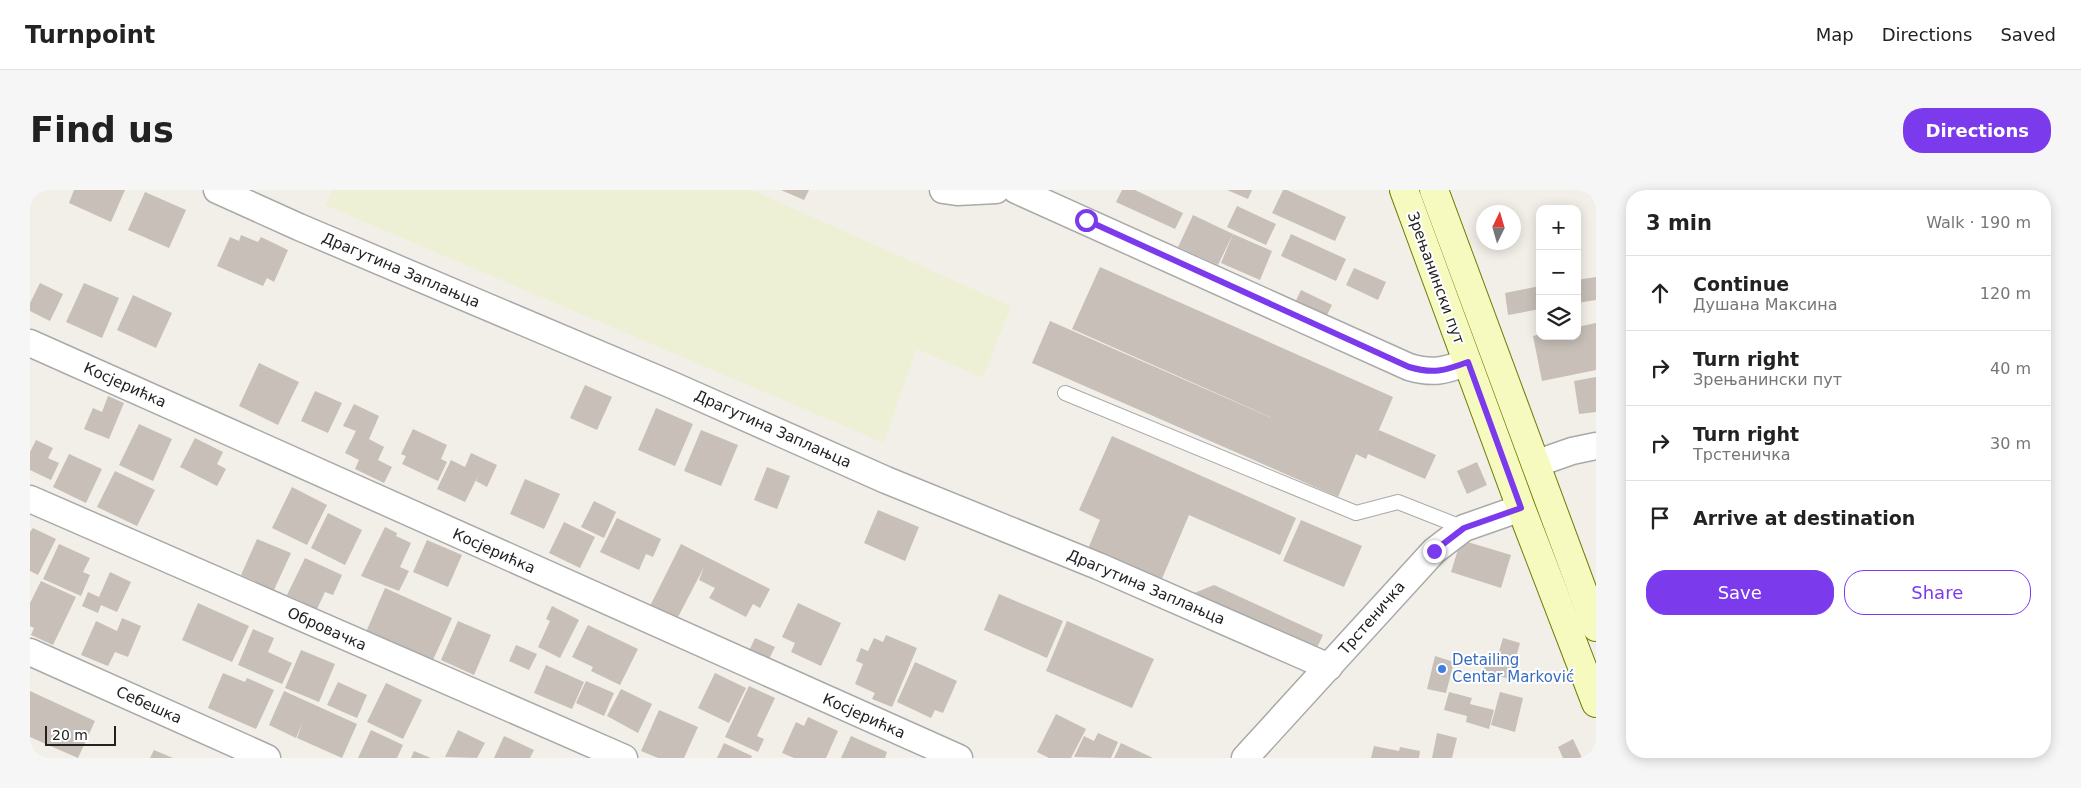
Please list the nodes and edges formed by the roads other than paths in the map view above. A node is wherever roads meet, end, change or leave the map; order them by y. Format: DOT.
graph roads {
  1 [pos="217,190"];
  2 [pos="943,190"];
  3 [pos="996,190"];
  4 [pos="1016,190"];
  5 [pos="1404,190"];
  6 [pos="1434,190"];
  7 [pos="30,343"];
  8 [pos="1468,362"];
  9 [pos="1065,394"];
  10 [pos="1596,446"];
  11 [pos="1535,464"];
  12 [pos="30,499"];
  13 [pos="1521,508"];
  14 [pos="1464,528"];
  15 [pos="1596,626"];
  16 [pos="30,652"];
  17 [pos="1329,667"];
  18 [pos="1596,703"];
  19 [pos="267,758"];
  20 [pos="624,758"];
  21 [pos="959,758"];
  22 [pos="1244,758"];
  1 -- 17 [label="street, Драгутина Заплањца"];
  2 -- 3 [label="street"];
  4 -- 8 [label="street"];
  5 -- 8 [label="main road, Зрењанински пут"];
  6 -- 11 [label="main road, Зрењанински пут"];
  7 -- 21 [label="street, Косјерићка"];
  8 -- 13 [label="main road, Зрењанински пут"];
  9 -- 14 [label="lane"];
  10 -- 11 [label="street"];
  11 -- 15 [label="main road, Зрењанински пут"];
  12 -- 20 [label="street, Обровачка"];
  13 -- 14 [label="street, Трстеничка"];
  13 -- 18 [label="main road, Зрењанински пут"];
  14 -- 17 [label="street, Трстеничка"];
  16 -- 19 [label="street, Себешка"];
  17 -- 22 [label="street, Трстеничка"];
}
